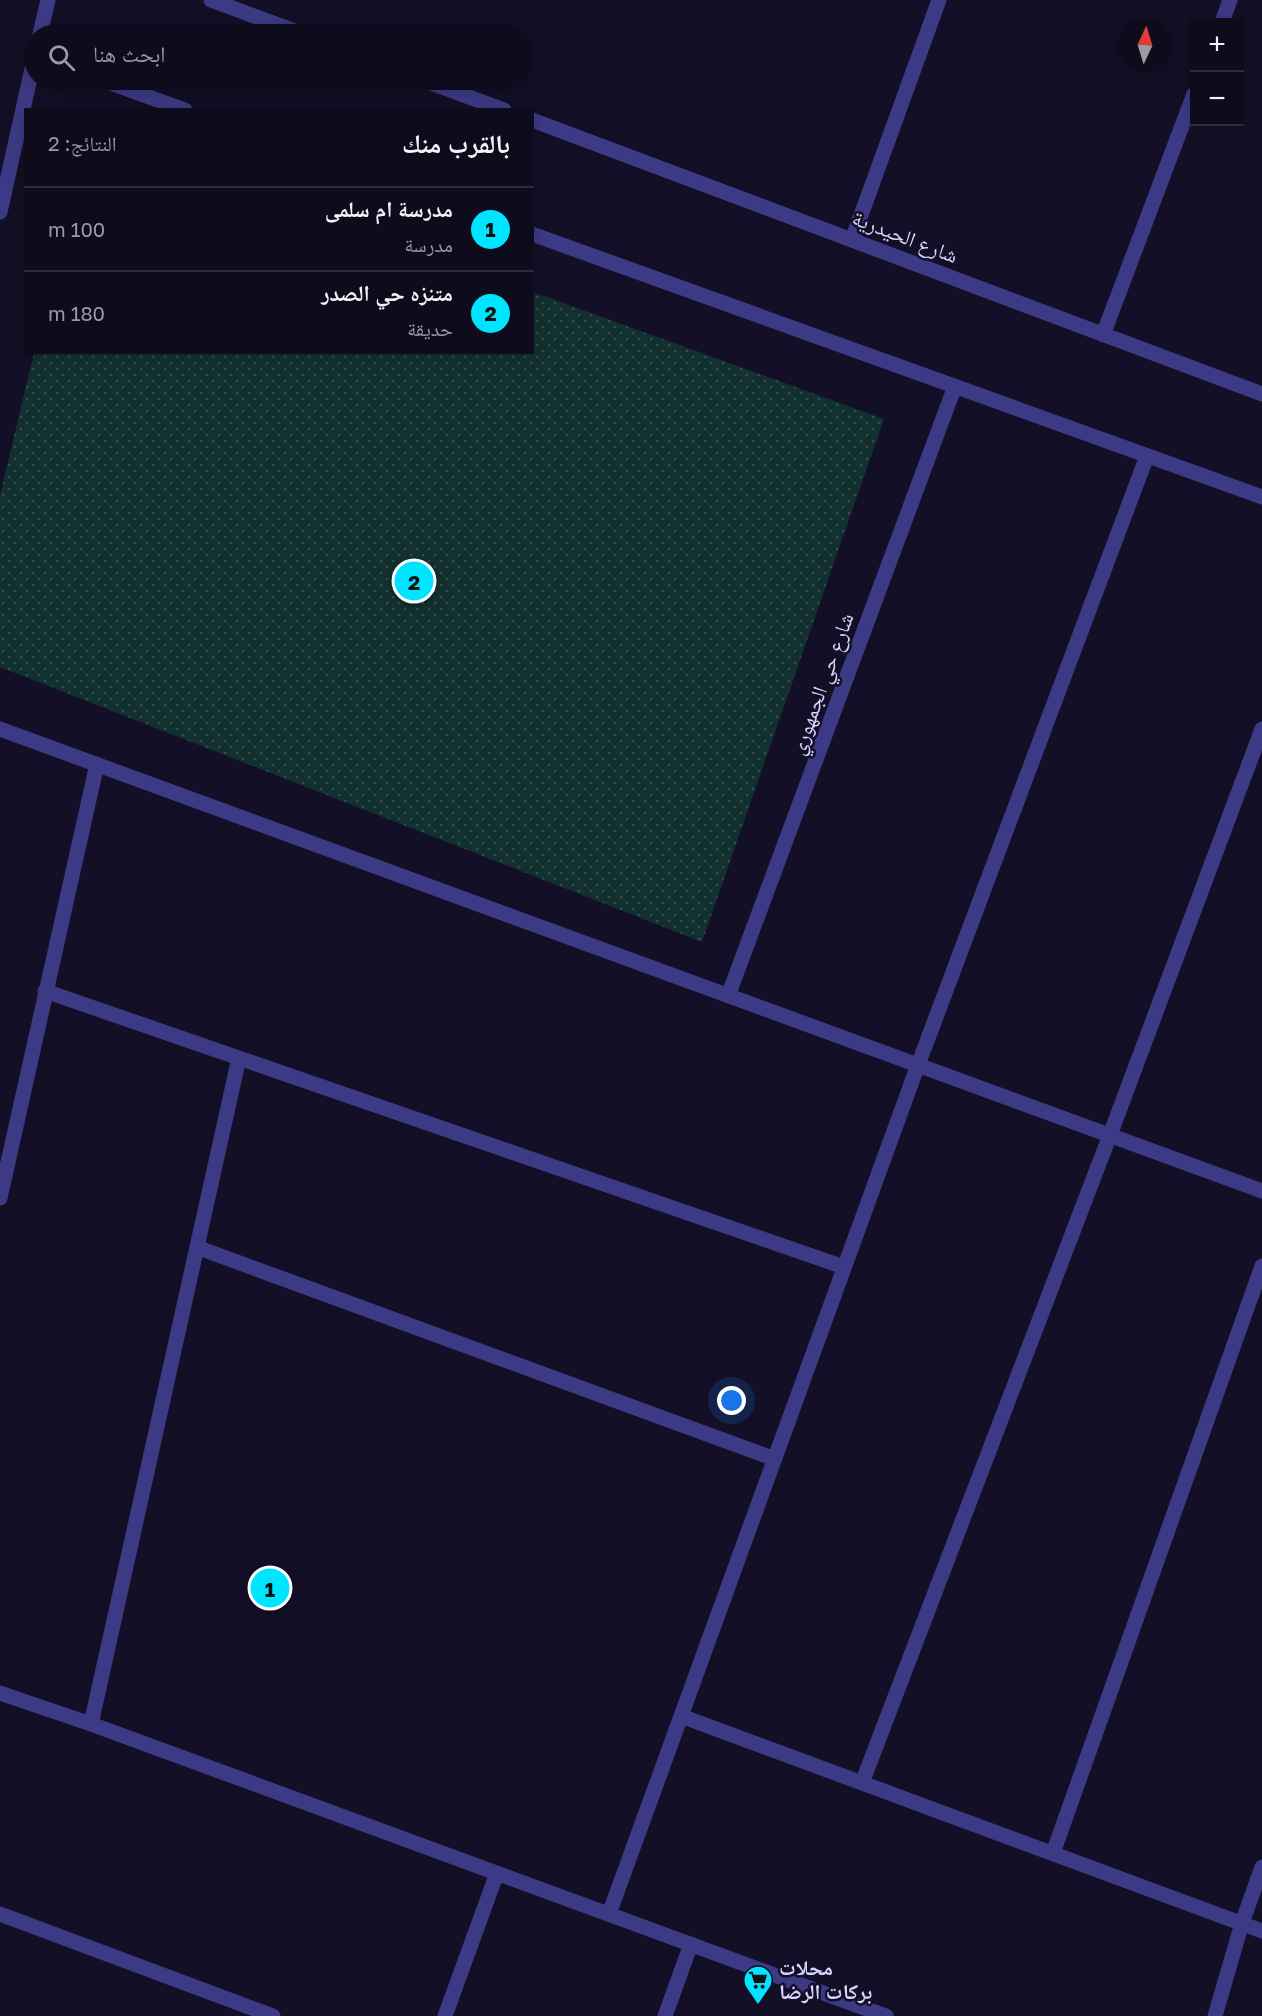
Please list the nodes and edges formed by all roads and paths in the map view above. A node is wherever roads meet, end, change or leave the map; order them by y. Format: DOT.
graph roads {
  1 [pos="48,0"];
  2 [pos="211,0"];
  3 [pos="939,0"];
  4 [pos="1230,0"];
  5 [pos="1223,18"];
  6 [pos="42,24"];
  7 [pos="276,24"];
  8 [pos="27,90"];
  9 [pos="130,90"];
  10 [pos="450,90"];
  11 [pos="1190,105"];
  12 [pos="179,108"];
  13 [pos="499,108"];
  14 [pos="534,121"];
  15 [pos="0,212"];
  16 [pos="534,235"];
  17 [pos="852,240"];
  18 [pos="1103,335"];
  19 [pos="954,386"];
  20 [pos="1262,394"];
  21 [pos="1147,456"];
  22 [pos="1262,497"];
  23 [pos="0,729"];
  24 [pos="1262,729"];
  25 [pos="97,764"];
  26 [pos="45,991"];
  27 [pos="728,996"];
  28 [pos="239,1058"];
  29 [pos="918,1065"];
  30 [pos="1110,1135"];
  31 [pos="1262,1191"];
  32 [pos="0,1198"];
  33 [pos="198,1248"];
  34 [pos="1262,1266"];
  35 [pos="844,1267"];
  36 [pos="775,1459"];
  37 [pos="0,1693"];
  38 [pos="681,1716"];
  39 [pos="91,1725"];
  40 [pos="862,1783"];
  41 [pos="1053,1853"];
  42 [pos="1262,1867"];
  43 [pos="497,1873"];
  44 [pos="0,1914"];
  45 [pos="609,1914"];
  46 [pos="1242,1923"];
  47 [pos="1262,1930"];
  48 [pos="691,1944"];
  49 [pos="877,2015"];
  50 [pos="273,2016"];
  51 [pos="445,2016"];
  52 [pos="665,2016"];
  53 [pos="1215,2016"];
  1 -- 6 [label="street"];
  2 -- 7 [label="street"];
  3 -- 17 [label="street"];
  4 -- 5 [label="street"];
  8 -- 15 [label="street"];
  9 -- 12 [label="street"];
  10 -- 13 [label="street"];
  11 -- 18 [label="street"];
  14 -- 17 [label="street, شارع الحيدرية"];
  16 -- 19 [label="street"];
  17 -- 18 [label="street, شارع الحيدرية"];
  18 -- 20 [label="street, شارع الحيدرية"];
  19 -- 21 [label="street"];
  19 -- 27 [label="street, شارع حي الجمهوري"];
  21 -- 22 [label="street"];
  21 -- 29 [label="street"];
  23 -- 25 [label="street"];
  24 -- 30 [label="street"];
  25 -- 26 [label="street"];
  25 -- 27 [label="street"];
  26 -- 28 [label="street"];
  26 -- 32 [label="street"];
  27 -- 29 [label="street"];
  28 -- 33 [label="street"];
  28 -- 35 [label="street"];
  29 -- 30 [label="street"];
  29 -- 35 [label="street"];
  30 -- 31 [label="street"];
  30 -- 40 [label="street"];
  33 -- 36 [label="street"];
  33 -- 39 [label="street"];
  34 -- 41 [label="street"];
  35 -- 36 [label="street"];
  36 -- 38 [label="street"];
  37 -- 39 [label="street"];
  38 -- 40 [label="street"];
  38 -- 45 [label="street"];
  39 -- 43 [label="street"];
  40 -- 41 [label="street"];
  41 -- 46 [label="street"];
  42 -- 46 [label="street"];
  43 -- 45 [label="street"];
  43 -- 51 [label="street"];
  44 -- 50 [label="street"];
  45 -- 48 [label="street"];
  46 -- 47 [label="street"];
  46 -- 53 [label="street"];
  48 -- 49 [label="street"];
  48 -- 52 [label="street"];
}
